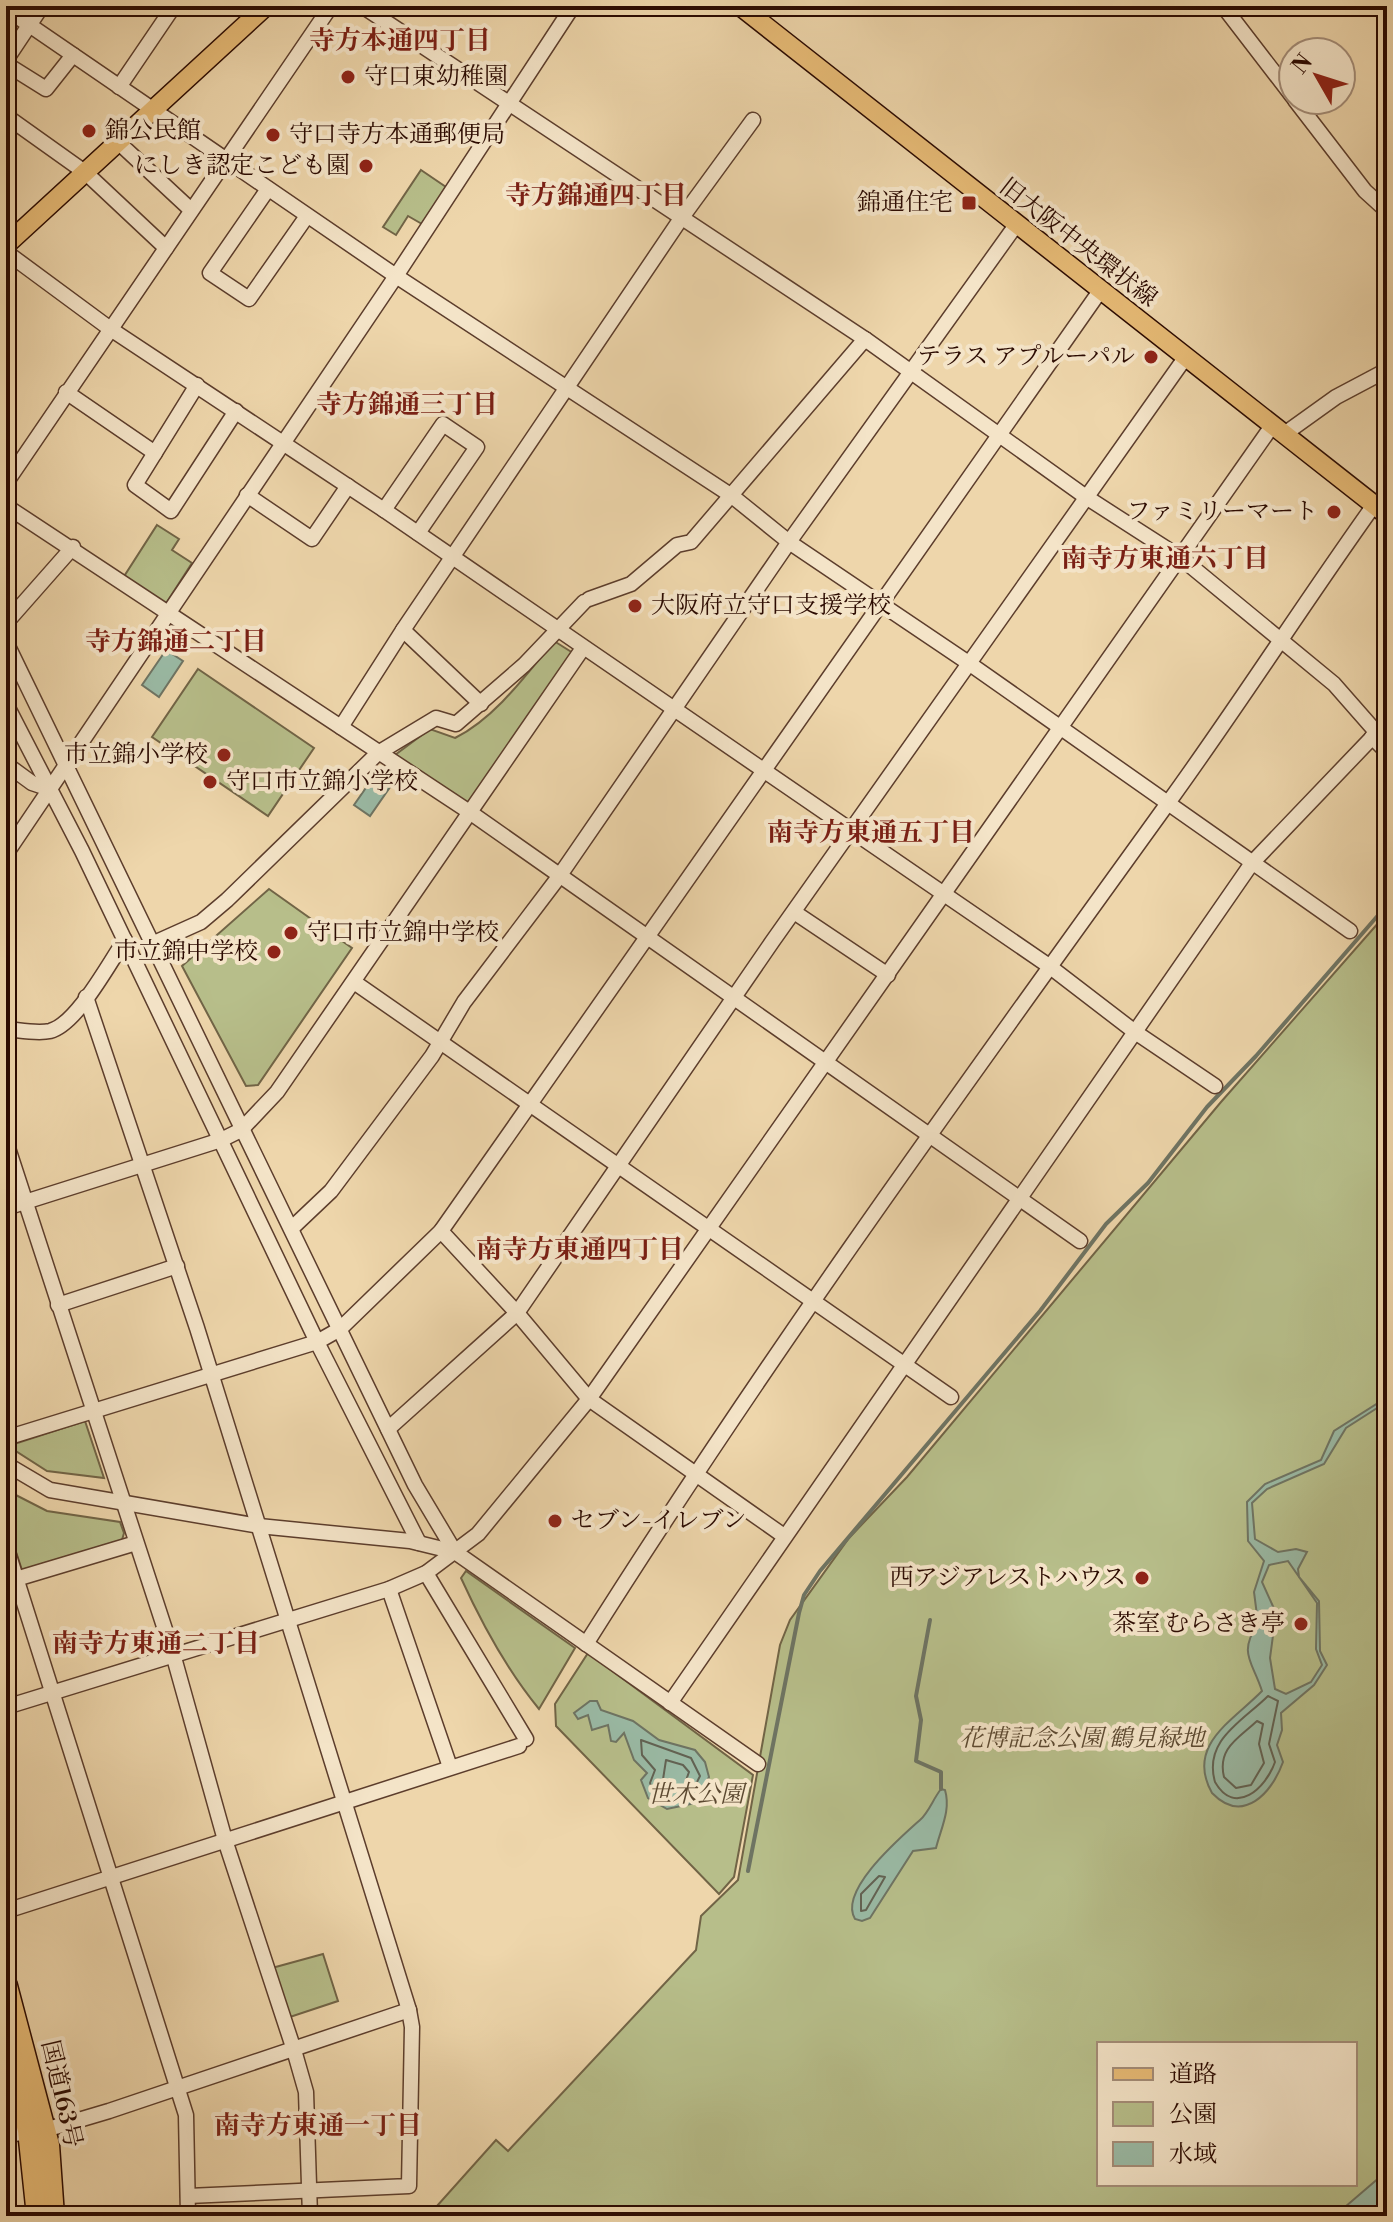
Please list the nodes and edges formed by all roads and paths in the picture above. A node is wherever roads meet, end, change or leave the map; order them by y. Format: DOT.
graph roads {
  1 [pos="42,6"];
  2 [pos="174,6"];
  3 [pos="266,6"];
  4 [pos="331,6"];
  5 [pos="362,6"];
  6 [pos="573,6"];
  7 [pos="740,6"];
  8 [pos="1223,6"];
  9 [pos="6,9"];
  10 [pos="29,25"];
  11 [pos="73,55"];
  12 [pos="6,62"];
  13 [pos="1277,77"];
  14 [pos="119,87"];
  15 [pos="509,102"];
  16 [pos="153,110"];
  17 [pos="6,116"];
  18 [pos="1307,116"];
  19 [pos="753,120"];
  20 [pos="118,142"];
  21 [pos="225,160"];
  22 [pos="86,173"];
  23 [pos="268,189"];
  24 [pos="191,210"];
  25 [pos="1387,211"];
  26 [pos="307,216"];
  27 [pos="680,220"];
  28 [pos="1016,225"];
  29 [pos="6,245"];
  30 [pos="166,248"];
  31 [pos="6,252"];
  32 [pos="396,276"];
  33 [pos="1100,291"];
  34 [pos="109,328"];
  35 [pos="865,339"];
  36 [pos="1185,358"];
  37 [pos="1387,370"];
  38 [pos="911,374"];
  39 [pos="197,385"];
  40 [pos="569,388"];
  41 [pos="66,392"];
  42 [pos="236,411"];
  43 [pos="1277,430"];
  44 [pos="999,435"];
  45 [pos="282,442"];
  46 [pos="155,453"];
  47 [pos="7,479"];
  48 [pos="348,486"];
  49 [pos="247,495"];
  50 [pos="732,496"];
  51 [pos="1086,497"];
  52 [pos="6,506"];
  53 [pos="384,510"];
  54 [pos="1380,510"];
  55 [pos="418,533"];
  56 [pos="789,542"];
  57 [pos="73,547"];
  58 [pos="452,558"];
  59 [pos="1181,558"];
  60 [pos="879,602"];
  61 [pos="169,611"];
  62 [pos="6,623"];
  63 [pos="403,630"];
  64 [pos="556,630"];
  65 [pos="1282,638"];
  66 [pos="6,642"];
  67 [pos="583,648"];
  68 [pos="970,664"];
  69 [pos="6,704"];
  70 [pos="481,704"];
  71 [pos="672,709"];
  72 [pos="341,727"];
  73 [pos="1062,728"];
  74 [pos="1379,731"];
  75 [pos="1387,752"];
  76 [pos="378,753"];
  77 [pos="6,764"];
  78 [pos="67,764"];
  79 [pos="763,770"];
  80 [pos="50,789"];
  81 [pos="1168,803"];
  82 [pos="471,813"];
  83 [pos="853,830"];
  84 [pos="6,854"];
  85 [pos="1252,863"];
  86 [pos="558,878"];
  87 [pos="945,895"];
  88 [pos="794,912"];
  89 [pos="1350,931"];
  90 [pos="648,936"];
  91 [pos="125,940"];
  92 [pos="152,944"];
  93 [pos="1049,966"];
  94 [pos="888,975"];
  95 [pos="354,982"];
  96 [pos="86,997"];
  97 [pos="733,999"];
  98 [pos="6,1029"];
  99 [pos="1135,1032"];
  100 [pos="442,1043"];
  101 [pos="823,1061"];
  102 [pos="1215,1086"];
  103 [pos="531,1103"];
  104 [pos="241,1130"];
  105 [pos="930,1135"];
  106 [pos="221,1140"];
  107 [pos="6,1142"];
  108 [pos="619,1164"];
  109 [pos="143,1166"];
  110 [pos="1018,1197"];
  111 [pos="25,1202"];
  112 [pos="6,1208"];
  113 [pos="292,1228"];
  114 [pos="708,1230"];
  115 [pos="441,1231"];
  116 [pos="1080,1241"];
  117 [pos="177,1266"];
  118 [pos="813,1303"];
  119 [pos="58,1305"];
  120 [pos="517,1313"];
  121 [pos="340,1329"];
  122 [pos="317,1342"];
  123 [pos="903,1365"];
  124 [pos="210,1374"];
  125 [pos="951,1397"];
  126 [pos="589,1399"];
  127 [pos="92,1411"];
  128 [pos="388,1429"];
  129 [pos="6,1438"];
  130 [pos="6,1464"];
  131 [pos="693,1474"];
  132 [pos="125,1505"];
  133 [pos="259,1526"];
  134 [pos="784,1536"];
  135 [pos="136,1543"];
  136 [pos="419,1543"];
  137 [pos="6,1546"];
  138 [pos="455,1552"];
  139 [pos="426,1573"];
  140 [pos="11,1580"];
  141 [pos="389,1589"];
  142 [pos="290,1618"];
  143 [pos="586,1644"];
  144 [pos="173,1654"];
  145 [pos="52,1692"];
  146 [pos="670,1703"];
  147 [pos="6,1707"];
  148 [pos="758,1764"];
  149 [pos="450,1767"];
  150 [pos="346,1801"];
  151 [pos="225,1840"];
  152 [pos="108,1877"];
  153 [pos="6,1911"];
  154 [pos="6,1986"];
  155 [pos="409,2010"];
  156 [pos="6,2039"];
  157 [pos="294,2050"];
  158 [pos="176,2086"];
  159 [pos="37,2130"];
  160 [pos="6,2135"];
  161 [pos="310,2190"];
  162 [pos="188,2196"];
  163 [pos="38,2216"];
  164 [pos="53,2216"];
  165 [pos="188,2216"];
  166 [pos="310,2216"];
  1 -- 10 [label="street"];
  2 -- 14 [label="street"];
  3 -- 16 [label="main road"];
  4 -- 21 [label="street"];
  5 -- 15 [label="street"];
  6 -- 15 [label="street"];
  7 -- 28 [label="main road, 旧大阪中央環状線"];
  8 -- 13 [label="street"];
  9 -- 10 [label="street"];
  10 -- 11 [label="street"];
  10 -- 12 [label="street"];
  11 -- 12 [label="street"];
  11 -- 14 [label="street"];
  14 -- 16 [label="street"];
  15 -- 27 [label="street"];
  15 -- 32 [label="street"];
  16 -- 20 [label="main road"];
  16 -- 21 [label="street"];
  17 -- 22 [label="street"];
  18 -- 25 [label="street"];
  19 -- 27 [label="street"];
  20 -- 22 [label="main road"];
  20 -- 24 [label="street"];
  21 -- 23 [label="street"];
  21 -- 24 [label="street"];
  22 -- 29 [label="main road"];
  22 -- 30 [label="street"];
  23 -- 26 [label="street"];
  23 -- 26 [label="street"];
  24 -- 30 [label="street"];
  26 -- 32 [label="street"];
  27 -- 35 [label="street"];
  27 -- 40 [label="street"];
  28 -- 33 [label="main road, 旧大阪中央環状線"];
  28 -- 38 [label="street"];
  30 -- 34 [label="street"];
  31 -- 34 [label="street"];
  32 -- 40 [label="street"];
  32 -- 45 [label="street"];
  33 -- 36 [label="main road, 旧大阪中央環状線"];
  33 -- 44 [label="street"];
  34 -- 39 [label="street"];
  34 -- 41 [label="street"];
  35 -- 38 [label="street"];
  35 -- 50 [label="street"];
  36 -- 43 [label="main road, 旧大阪中央環状線"];
  36 -- 51 [label="street"];
  37 -- 43 [label="street"];
  38 -- 44 [label="street"];
  38 -- 56 [label="street"];
  39 -- 42 [label="street"];
  39 -- 46 [label="street"];
  40 -- 50 [label="street"];
  40 -- 58 [label="street"];
  41 -- 46 [label="street"];
  41 -- 47 [label="street"];
  42 -- 45 [label="street"];
  42 -- 46 [label="street"];
  43 -- 54 [label="main road, 旧大阪中央環状線"];
  43 -- 59 [label="street"];
  44 -- 51 [label="street"];
  44 -- 60 [label="street"];
  45 -- 48 [label="street"];
  45 -- 49 [label="street"];
  48 -- 49 [label="street"];
  48 -- 53 [label="street"];
  49 -- 61 [label="street"];
  50 -- 56 [label="street"];
  50 -- 64 [label="street"];
  51 -- 59 [label="street"];
  51 -- 68 [label="street"];
  52 -- 57 [label="street"];
  53 -- 55 [label="street"];
  53 -- 55 [label="street"];
  54 -- 65 [label="street"];
  55 -- 58 [label="street"];
  56 -- 60 [label="street"];
  56 -- 71 [label="street"];
  57 -- 61 [label="street"];
  57 -- 62 [label="street"];
  58 -- 63 [label="street"];
  58 -- 64 [label="street"];
  59 -- 65 [label="street"];
  59 -- 73 [label="street"];
  60 -- 68 [label="street"];
  60 -- 79 [label="street"];
  61 -- 72 [label="street"];
  61 -- 78 [label="street"];
  63 -- 70 [label="street"];
  63 -- 72 [label="street"];
  64 -- 67 [label="street"];
  64 -- 70 [label="street"];
  65 -- 74 [label="street"];
  65 -- 81 [label="street"];
  66 -- 78 [label="street"];
  67 -- 71 [label="street"];
  67 -- 82 [label="street"];
  68 -- 73 [label="street"];
  68 -- 83 [label="street"];
  69 -- 80 [label="street"];
  70 -- 76 [label="street"];
  71 -- 79 [label="street"];
  71 -- 86 [label="street"];
  72 -- 76 [label="street"];
  73 -- 81 [label="street"];
  73 -- 87 [label="street"];
  74 -- 75 [label="street"];
  74 -- 85 [label="street"];
  76 -- 82 [label="street"];
  76 -- 92 [label="street"];
  77 -- 80 [label="street"];
  78 -- 80 [label="street"];
  78 -- 92 [label="street"];
  79 -- 83 [label="street"];
  79 -- 90 [label="street"];
  80 -- 84 [label="street"];
  80 -- 91 [label="street"];
  81 -- 85 [label="street"];
  81 -- 93 [label="street"];
  82 -- 86 [label="street"];
  82 -- 95 [label="street"];
  83 -- 87 [label="street"];
  83 -- 88 [label="street"];
  85 -- 89 [label="street"];
  85 -- 99 [label="street"];
  86 -- 90 [label="street"];
  86 -- 100 [label="street"];
  87 -- 93 [label="street"];
  87 -- 94 [label="street"];
  88 -- 94 [label="street"];
  88 -- 97 [label="street"];
  90 -- 97 [label="street"];
  90 -- 103 [label="street"];
  91 -- 96 [label="street"];
  91 -- 106 [label="street"];
  92 -- 104 [label="street"];
  93 -- 99 [label="street"];
  93 -- 105 [label="street"];
  94 -- 101 [label="street"];
  95 -- 100 [label="street"];
  95 -- 104 [label="street"];
  96 -- 98 [label="street"];
  96 -- 109 [label="street"];
  97 -- 101 [label="street"];
  97 -- 108 [label="street"];
  99 -- 102 [label="street"];
  99 -- 110 [label="street"];
  100 -- 103 [label="street"];
  100 -- 113 [label="street"];
  101 -- 105 [label="street"];
  101 -- 114 [label="street"];
  103 -- 108 [label="street"];
  103 -- 115 [label="street"];
  104 -- 106 [label="street"];
  104 -- 113 [label="street"];
  105 -- 110 [label="street"];
  105 -- 118 [label="street"];
  106 -- 109 [label="street"];
  106 -- 122 [label="street"];
  107 -- 111 [label="street"];
  108 -- 114 [label="street"];
  108 -- 120 [label="street"];
  109 -- 111 [label="street"];
  109 -- 117 [label="street"];
  110 -- 116 [label="street"];
  110 -- 123 [label="street"];
  111 -- 112 [label="street"];
  111 -- 119 [label="street"];
  113 -- 121 [label="street"];
  114 -- 118 [label="street"];
  114 -- 126 [label="street"];
  115 -- 120 [label="street"];
  115 -- 121 [label="street"];
  117 -- 119 [label="street"];
  117 -- 124 [label="street"];
  118 -- 123 [label="street"];
  118 -- 131 [label="street"];
  119 -- 127 [label="street"];
  120 -- 126 [label="street"];
  120 -- 128 [label="street"];
  121 -- 122 [label="street"];
  121 -- 128 [label="street"];
  122 -- 124 [label="street"];
  122 -- 136 [label="street"];
  123 -- 125 [label="street"];
  123 -- 134 [label="street"];
  124 -- 127 [label="street"];
  124 -- 133 [label="street"];
  126 -- 131 [label="street"];
  126 -- 138 [label="street"];
  127 -- 129 [label="street"];
  127 -- 132 [label="street"];
  128 -- 138 [label="street"];
  130 -- 132 [label="street"];
  131 -- 134 [label="street"];
  131 -- 143 [label="street"];
  132 -- 133 [label="street"];
  132 -- 135 [label="street"];
  133 -- 136 [label="street"];
  133 -- 142 [label="street"];
  134 -- 146 [label="street"];
  135 -- 140 [label="street"];
  135 -- 144 [label="street"];
  136 -- 138 [label="street"];
  137 -- 140 [label="street"];
  138 -- 139 [label="street"];
  138 -- 143 [label="street"];
  139 -- 141 [label="street"];
  139 -- 149 [label="street"];
  140 -- 145 [label="street"];
  141 -- 142 [label="street"];
  141 -- 149 [label="street"];
  142 -- 144 [label="street"];
  142 -- 150 [label="street"];
  143 -- 146 [label="street"];
  144 -- 145 [label="street"];
  144 -- 151 [label="street"];
  145 -- 147 [label="street"];
  145 -- 152 [label="street"];
  146 -- 148 [label="street"];
  149 -- 150 [label="street"];
  150 -- 151 [label="street"];
  150 -- 155 [label="street"];
  151 -- 152 [label="street"];
  151 -- 157 [label="street"];
  152 -- 153 [label="street"];
  152 -- 158 [label="street"];
  154 -- 159 [label="highway, 国道163号"];
  155 -- 157 [label="street"];
  155 -- 161 [label="street"];
  156 -- 159 [label="highway, 国道163号"];
  157 -- 158 [label="street"];
  157 -- 161 [label="street"];
  158 -- 159 [label="street"];
  158 -- 162 [label="street"];
  159 -- 160 [label="street"];
  159 -- 163 [label="highway, 国道163号"];
  159 -- 164 [label="highway, 国道163号"];
  161 -- 162 [label="street"];
  161 -- 166 [label="street"];
  162 -- 165 [label="street"];
}
